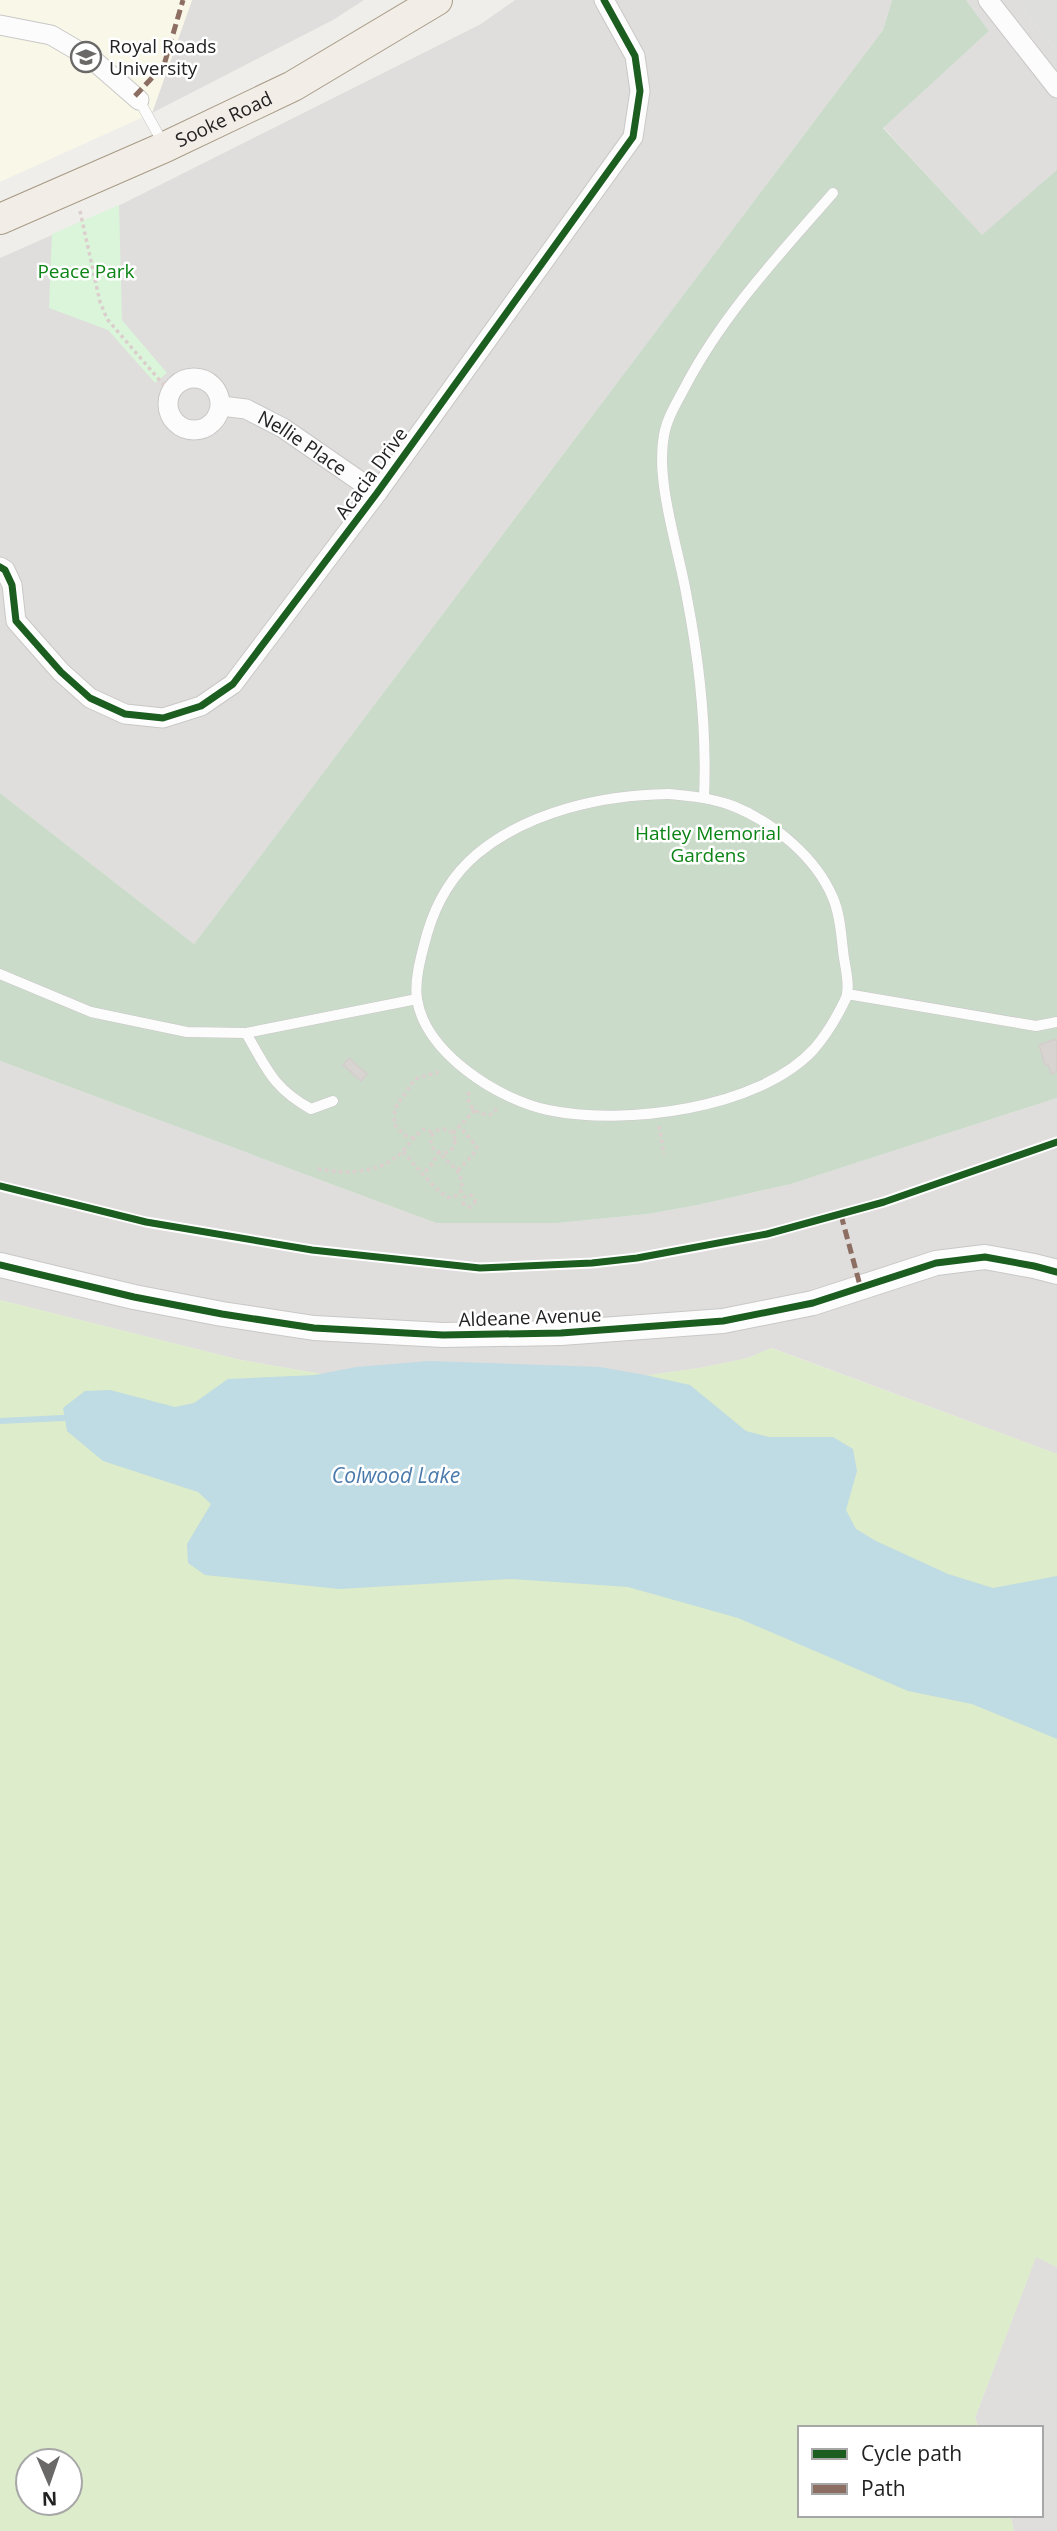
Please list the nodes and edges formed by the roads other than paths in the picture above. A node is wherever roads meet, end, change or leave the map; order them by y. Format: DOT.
graph roads {
  1 [pos="437,0"];
  2 [pos="604,0"];
  3 [pos="988,0"];
  4 [pos="0,25"];
  5 [pos="1057,88"];
  6 [pos="139,100"];
  7 [pos="164,146"];
  8 [pos="833,193"];
  9 [pos="0,219"];
  10 [pos="221,406"];
  11 [pos="377,493"];
  12 [pos="0,567"];
  13 [pos="8,619"];
  14 [pos="704,798"];
  15 [pos="0,974"];
  16 [pos="847,994"];
  17 [pos="417,999"];
  18 [pos="1057,1022"];
  19 [pos="246,1033"];
  20 [pos="333,1101"];
  21 [pos="0,1265"];
  22 [pos="1057,1272"];
  1 -- 7 [label="main road, Sooke Road"];
  2 -- 11 [label="street, Acacia Drive"];
  3 -- 5 [label="street"];
  4 -- 6 [label="street"];
  6 -- 7 [label="lane"];
  7 -- 9 [label="main road, Sooke Road"];
  8 -- 14 [label="lane"];
  10 -- 10 [label="street"];
  10 -- 11 [label="street, Nellie Place"];
  11 -- 13 [label="street, Acacia Drive"];
  12 -- 13 [label="street, Acacia Drive"];
  14 -- 16 [label="lane"];
  14 -- 17 [label="lane"];
  15 -- 19 [label="lane"];
  16 -- 17 [label="lane"];
  16 -- 18 [label="lane"];
  17 -- 19 [label="lane"];
  19 -- 20 [label="lane"];
  21 -- 22 [label="street, Aldeane Avenue"];
}
